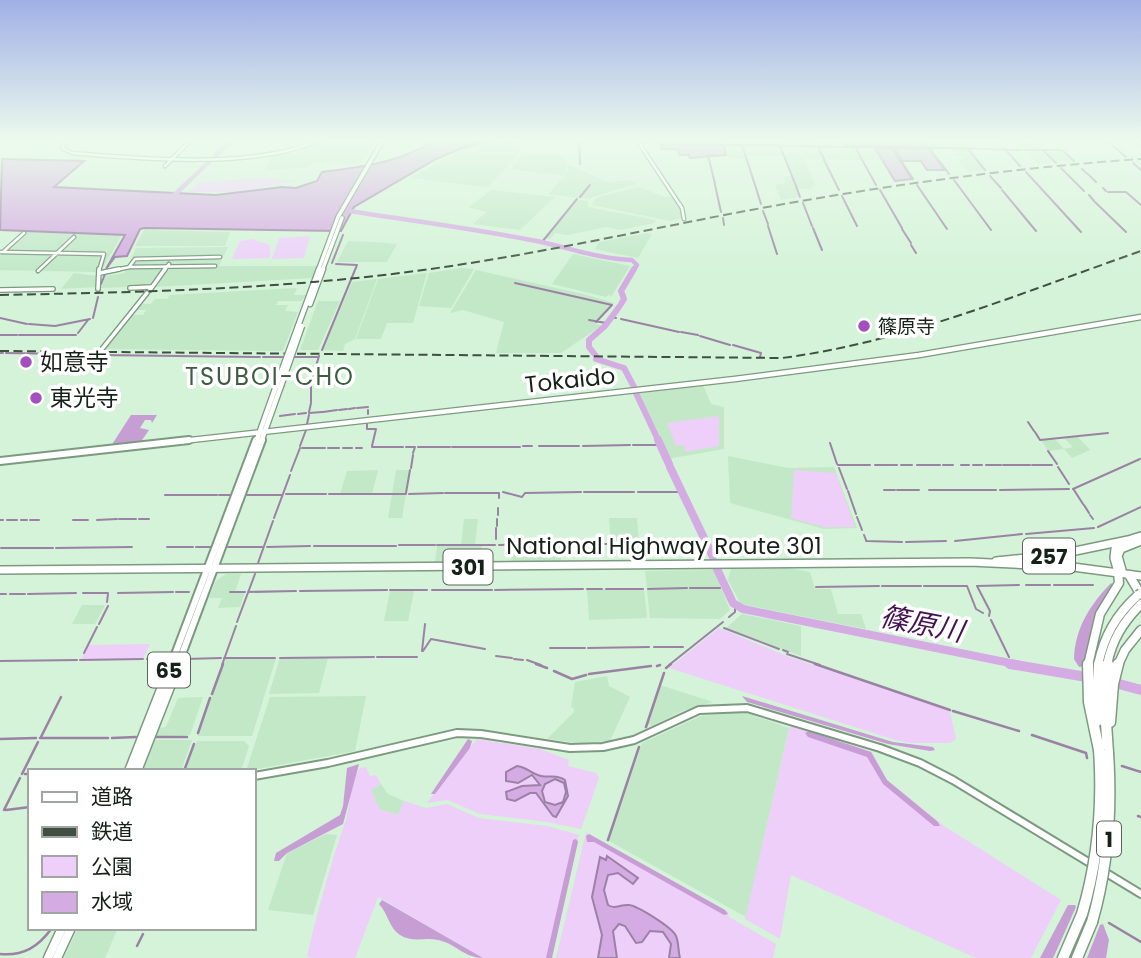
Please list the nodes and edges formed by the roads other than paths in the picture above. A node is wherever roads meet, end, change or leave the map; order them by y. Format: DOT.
graph roads {
  1 [pos="359,185"];
  2 [pos="667,185"];
  3 [pos="684,219"];
  4 [pos="24,233"];
  5 [pos="74,237"];
  6 [pos="1,253"];
  7 [pos="58,253"];
  8 [pos="220,257"];
  9 [pos="174,258"];
  10 [pos="168,266"];
  11 [pos="215,266"];
  12 [pos="129,267"];
  13 [pos="38,271"];
  14 [pos="100,273"];
  15 [pos="130,288"];
  16 [pos="53,289"];
  17 [pos="98,289"];
  18 [pos="0,290"];
  19 [pos="150,290"];
  20 [pos="1141,317"];
  21 [pos="102,349"];
  22 [pos="262,433"];
  23 [pos="0,461"];
  24 [pos="1141,539"];
  25 [pos="1128,540"];
  26 [pos="970,562"];
  27 [pos="212,569"];
  28 [pos="0,570"];
  29 [pos="1125,573"];
  30 [pos="1141,574"];
  31 [pos="1140,597"];
  32 [pos="1141,630"];
  33 [pos="1101,674"];
  34 [pos="1104,752"];
  35 [pos="130,769"];
  36 [pos="138,769"];
  37 [pos="256,776"];
  38 [pos="1141,894"];
  39 [pos="1087,918"];
  40 [pos="61,930"];
  41 [pos="70,930"];
  42 [pos="48,958"];
  43 [pos="57,958"];
  44 [pos="1063,958"];
  45 [pos="1077,958"];
  1 -- 22 [label="main road, 65, bridge"];
  2 -- 3 [label="street"];
  4 -- 6 [label="street"];
  5 -- 7 [label="street"];
  6 -- 7 [label="street"];
  7 -- 13 [label="street"];
  7 -- 14 [label="street"];
  8 -- 9 [label="street"];
  9 -- 10 [label="street"];
  9 -- 12 [label="street"];
  10 -- 11 [label="street"];
  10 -- 12 [label="street"];
  10 -- 19 [label="street"];
  12 -- 14 [label="street"];
  14 -- 17 [label="street"];
  15 -- 19 [label="street"];
  16 -- 18 [label="street"];
  19 -- 21 [label="street"];
  20 -- 22 [label="main road, Tokaido"];
  22 -- 23 [label="main road, Tokaido"];
  22 -- 27 [label="main road, 65"];
  24 -- 25 [label="highway, 257"];
  24 -- 29 [label="highway, 257"];
  25 -- 26 [label="highway, 257"];
  25 -- 29 [label="highway"];
  26 -- 27 [label="highway, National Highway Route 301 / 301"];
  26 -- 29 [label="highway, National Highway Route 301 / 301"];
  27 -- 28 [label="highway, National Highway Route 301 / 301"];
  27 -- 35 [label="main road, 65"];
  27 -- 36 [label="main road, 65"];
  29 -- 30 [label="highway, National Highway Route 301"];
  29 -- 31 [label="highway"];
  29 -- 33 [label="highway"];
  31 -- 33 [label="highway, 1"];
  32 -- 33 [label="highway"];
  33 -- 34 [label="highway"];
  33 -- 34 [label="highway, 1"];
  34 -- 39 [label="highway, 1, bridge"];
  37 -- 38 [label="street"];
  39 -- 44 [label="highway, 1"];
  39 -- 45 [label="highway, 1"];
  40 -- 42 [label="main road"];
  41 -- 43 [label="main road"];
}
